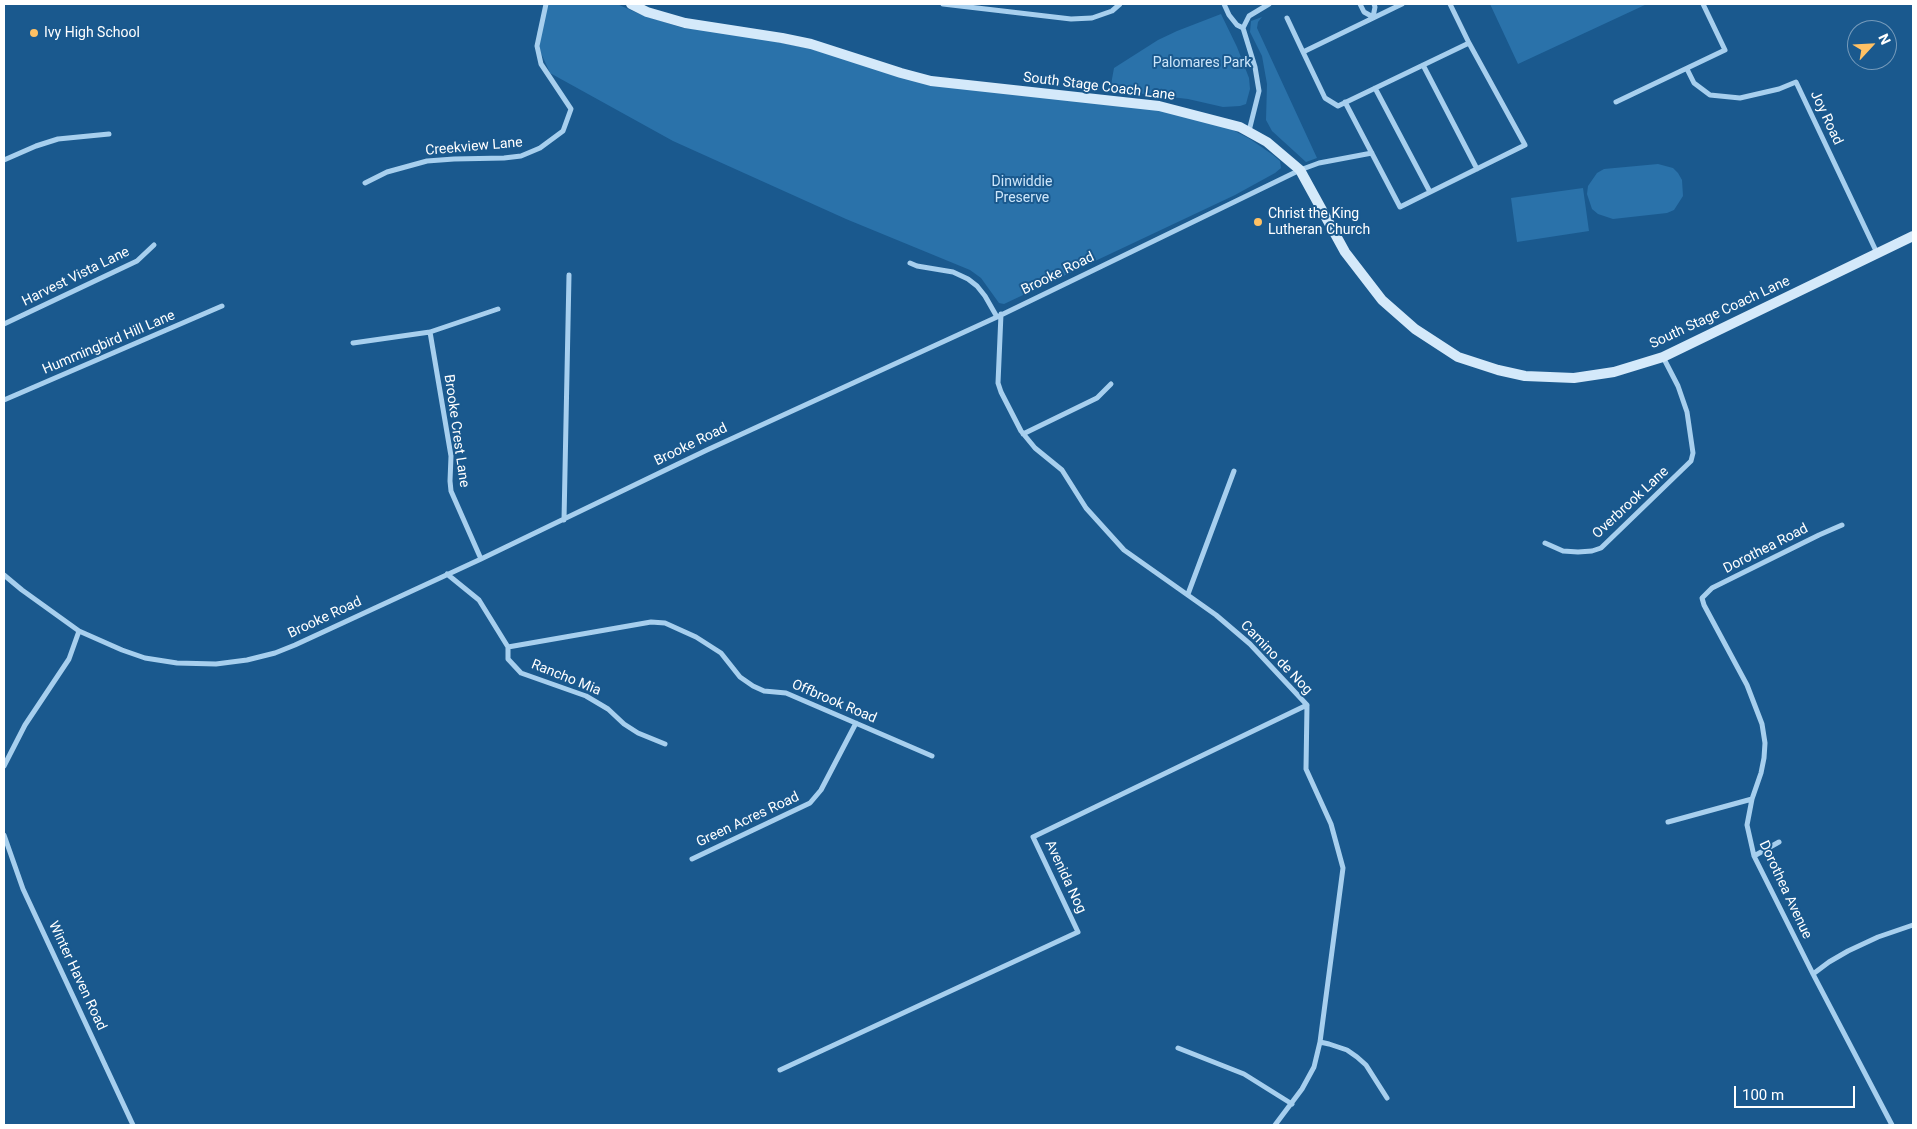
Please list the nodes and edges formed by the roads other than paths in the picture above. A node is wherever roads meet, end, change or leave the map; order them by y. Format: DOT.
graph roads {
  1 [pos="546,4"];
  2 [pos="631,4"];
  3 [pos="943,4"];
  4 [pos="1120,4"];
  5 [pos="1224,4"];
  6 [pos="1269,4"];
  7 [pos="1360,4"];
  8 [pos="1374,4"];
  9 [pos="1402,4"];
  10 [pos="1450,4"];
  11 [pos="1703,4"];
  12 [pos="1373,17"];
  13 [pos="1287,18"];
  14 [pos="1243,28"];
  15 [pos="1468,43"];
  16 [pos="1303,52"];
  17 [pos="1423,65"];
  18 [pos="1686,68"];
  19 [pos="1375,88"];
  20 [pos="1345,102"];
  21 [pos="1616,102"];
  22 [pos="1249,131"];
  23 [pos="109,134"];
  24 [pos="1372,154"];
  25 [pos="4,160"];
  26 [pos="1476,169"];
  27 [pos="1300,170"];
  28 [pos="365,183"];
  29 [pos="1430,192"];
  30 [pos="1913,236"];
  31 [pos="154,245"];
  32 [pos="1877,254"];
  33 [pos="910,263"];
  34 [pos="569,275"];
  35 [pos="222,306"];
  36 [pos="498,309"];
  37 [pos="999,316"];
  38 [pos="4,324"];
  39 [pos="430,332"];
  40 [pos="353,343"];
  41 [pos="1663,357"];
  42 [pos="1111,384"];
  43 [pos="4,400"];
  44 [pos="1023,434"];
  45 [pos="1234,470"];
  46 [pos="564,520"];
  47 [pos="1842,525"];
  48 [pos="1545,543"];
  49 [pos="481,558"];
  50 [pos="447,574"];
  51 [pos="4,575"];
  52 [pos="1188,594"];
  53 [pos="1702,598"];
  54 [pos="79,631"];
  55 [pos="508,647"];
  56 [pos="1307,705"];
  57 [pos="856,722"];
  58 [pos="664,744"];
  59 [pos="932,756"];
  60 [pos="4,766"];
  61 [pos="1752,799"];
  62 [pos="1668,822"];
  63 [pos="4,835"];
  64 [pos="1779,842"];
  65 [pos="1754,856"];
  66 [pos="692,859"];
  67 [pos="1913,925"];
  68 [pos="1813,974"];
  69 [pos="1320,1042"];
  70 [pos="1178,1048"];
  71 [pos="780,1070"];
  72 [pos="1387,1098"];
  73 [pos="1292,1104"];
  74 [pos="133,1125"];
  75 [pos="1275,1125"];
  76 [pos="1892,1125"];
  1 -- 28 [label="street, Creekview Lane"];
  2 -- 22 [label="main road, South Stage Coach Lane"];
  3 -- 4 [label="street"];
  5 -- 14 [label="street"];
  6 -- 14 [label="street"];
  7 -- 12 [label="street"];
  8 -- 12 [label="street"];
  9 -- 12 [label="street"];
  10 -- 15 [label="street"];
  11 -- 18 [label="street"];
  12 -- 16 [label="street"];
  13 -- 16 [label="street"];
  14 -- 22 [label="street"];
  15 -- 17 [label="street"];
  15 -- 26 [label="street"];
  16 -- 20 [label="street"];
  17 -- 19 [label="street"];
  17 -- 26 [label="street"];
  18 -- 21 [label="street"];
  18 -- 32 [label="street, Joy Road"];
  19 -- 20 [label="street"];
  19 -- 29 [label="street"];
  20 -- 24 [label="street"];
  22 -- 27 [label="main road, South Stage Coach Lane"];
  23 -- 25 [label="street"];
  24 -- 27 [label="street, Brooke Road"];
  24 -- 29 [label="street"];
  26 -- 29 [label="street"];
  27 -- 37 [label="street, Brooke Road"];
  27 -- 41 [label="main road, South Stage Coach Lane"];
  30 -- 32 [label="main road, South Stage Coach Lane"];
  31 -- 38 [label="street, Harvest Vista Lane"];
  32 -- 41 [label="main road, South Stage Coach Lane"];
  33 -- 37 [label="street"];
  34 -- 46 [label="street"];
  35 -- 43 [label="street, Hummingbird Hill Lane"];
  36 -- 39 [label="street"];
  37 -- 44 [label="street, Camino de Nog"];
  37 -- 46 [label="street, Brooke Road"];
  39 -- 40 [label="street"];
  39 -- 49 [label="street, Brooke Crest Lane"];
  41 -- 48 [label="street, Overbrook Lane"];
  42 -- 44 [label="street"];
  44 -- 52 [label="street, Camino de Nog"];
  45 -- 52 [label="street"];
  46 -- 49 [label="street, Brooke Road"];
  47 -- 53 [label="street, Dorothea Road"];
  49 -- 50 [label="street, Brooke Road"];
  50 -- 54 [label="street, Brooke Road"];
  50 -- 55 [label="street, Rancho Mia"];
  51 -- 54 [label="street"];
  52 -- 56 [label="street, Camino de Nog"];
  53 -- 61 [label="street, Dorothea Avenue"];
  54 -- 60 [label="street"];
  55 -- 57 [label="street, Offbrook Road"];
  55 -- 58 [label="street, Rancho Mia"];
  56 -- 69 [label="street, Camino de Nog"];
  56 -- 71 [label="street, Avenida Nog"];
  57 -- 59 [label="street, Offbrook Road"];
  57 -- 66 [label="street, Green Acres Road"];
  61 -- 62 [label="street"];
  61 -- 65 [label="street, Dorothea Avenue"];
  63 -- 74 [label="street, Winter Haven Road"];
  64 -- 65 [label="street"];
  65 -- 68 [label="street, Dorothea Avenue"];
  67 -- 68 [label="street"];
  68 -- 76 [label="street, Dorothea Avenue"];
  69 -- 72 [label="street"];
  69 -- 73 [label="street, Camino de Nog"];
  70 -- 73 [label="street"];
  73 -- 75 [label="street, Camino de Nog"];
}
